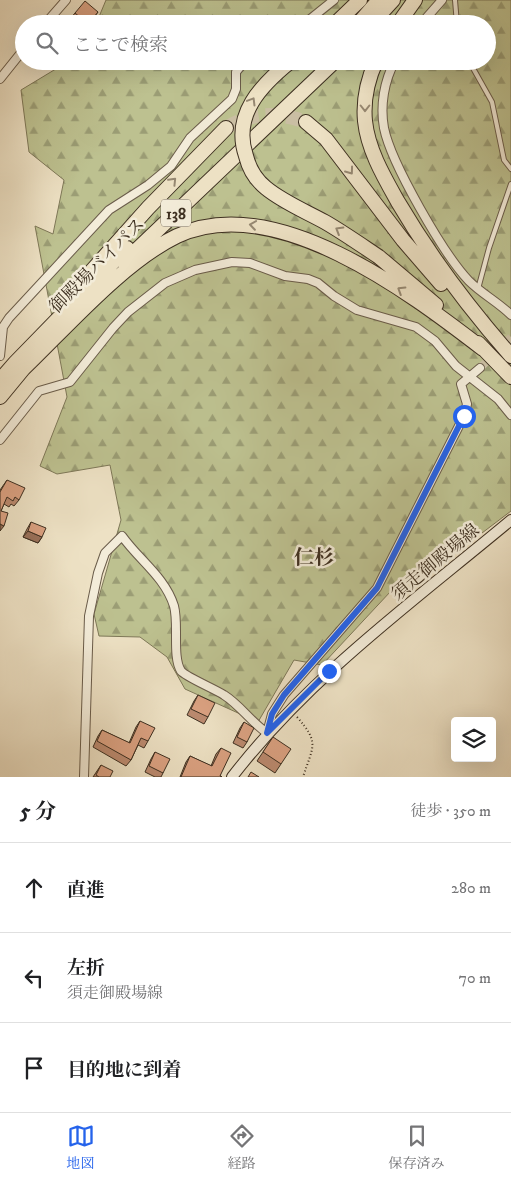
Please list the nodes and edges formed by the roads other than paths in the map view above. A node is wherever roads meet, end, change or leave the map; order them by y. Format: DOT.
graph roads {
  1 [pos="66,0"];
  2 [pos="334,0"];
  3 [pos="360,0"];
  4 [pos="379,0"];
  5 [pos="393,0"];
  6 [pos="416,0"];
  7 [pos="442,0"];
  8 [pos="454,0"];
  9 [pos="53,15"];
  10 [pos="315,15"];
  11 [pos="344,15"];
  12 [pos="366,15"];
  13 [pos="379,15"];
  14 [pos="405,15"];
  15 [pos="429,15"];
  16 [pos="456,15"];
  17 [pos="15,60"];
  18 [pos="238,70"];
  19 [pos="281,70"];
  20 [pos="314,70"];
  21 [pos="327,70"];
  22 [pos="372,70"];
  23 [pos="392,70"];
  24 [pos="474,70"];
  25 [pos="0,79"];
  26 [pos="306,122"];
  27 [pos="226,128"];
  28 [pos="511,169"];
  29 [pos="511,184"];
  30 [pos="478,290"];
  31 [pos="511,314"];
  32 [pos="483,349"];
  33 [pos="0,356"];
  34 [pos="511,356"];
  35 [pos="511,360"];
  36 [pos="19,366"];
  37 [pos="480,368"];
  38 [pos="469,377"];
  39 [pos="511,377"];
  40 [pos="0,380"];
  41 [pos="0,397"];
  42 [pos="511,415"];
  43 [pos="0,440"];
  44 [pos="511,520"];
  45 [pos="267,733"];
  46 [pos="84,777"];
  47 [pos="232,777"];
  1 -- 9 [label="street"];
  2 -- 10 [label="street"];
  3 -- 11 [label="highway"];
  4 -- 12 [label="highway"];
  5 -- 13 [label="highway"];
  6 -- 14 [label="highway"];
  7 -- 15 [label="street"];
  8 -- 16 [label="lane"];
  17 -- 25 [label="street"];
  18 -- 33 [label="street"];
  32 -- 19 [label="highway, one-way, bridge"];
  20 -- 36 [label="highway, 御殿場バイパス / 138"];
  21 -- 36 [label="highway, 御殿場バイパス / 138"];
  22 -- 34 [label="highway, one-way"];
  23 -- 30 [label="street"];
  24 -- 28 [label="lane"];
  26 -- 35 [label="highway, one-way"];
  36 -- 27 [label="highway, one-way"];
  29 -- 30 [label="lane"];
  30 -- 31 [label="street"];
  32 -- 36 [label="highway, one-way"];
  32 -- 39 [label="highway"];
  36 -- 40 [label="highway, 御殿場バイパス / 138"];
  36 -- 41 [label="highway, 御殿場バイパス / 138"];
  37 -- 38 [label="street"];
  38 -- 42 [label="street"];
  38 -- 43 [label="street"];
  38 -- 45 [label="street"];
  44 -- 45 [label="main road, 須走御殿場線"];
  45 -- 46 [label="street"];
  45 -- 47 [label="main road, 須走御殿場線"];
}
